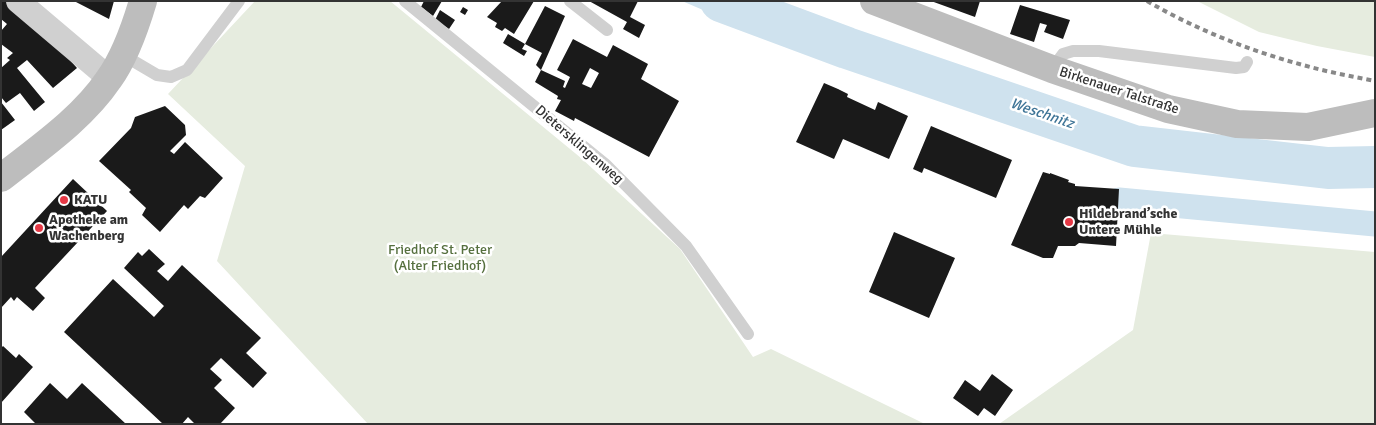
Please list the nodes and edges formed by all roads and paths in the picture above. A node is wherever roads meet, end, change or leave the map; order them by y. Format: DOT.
graph roads {
  1 [pos="18,1"];
  2 [pos="142,1"];
  3 [pos="239,1"];
  4 [pos="405,1"];
  5 [pos="570,1"];
  6 [pos="874,1"];
  7 [pos="607,30"];
  8 [pos="123,55"];
  9 [pos="1247,62"];
  10 [pos="1052,69"];
  11 [pos="110,79"];
  12 [pos="1375,113"];
  13 [pos="1,178"];
  14 [pos="748,334"];
  1 -- 11 [label="street"];
  2 -- 8 [label="main road"];
  3 -- 8 [label="lane"];
  4 -- 14 [label="lane, Dietersklingenweg"];
  5 -- 7 [label="lane"];
  6 -- 10 [label="main road, Birkenauer Talstraße"];
  8 -- 11 [label="main road"];
  9 -- 10 [label="lane"];
  10 -- 12 [label="main road, Birkenauer Talstraße"];
  11 -- 13 [label="main road"];
}
